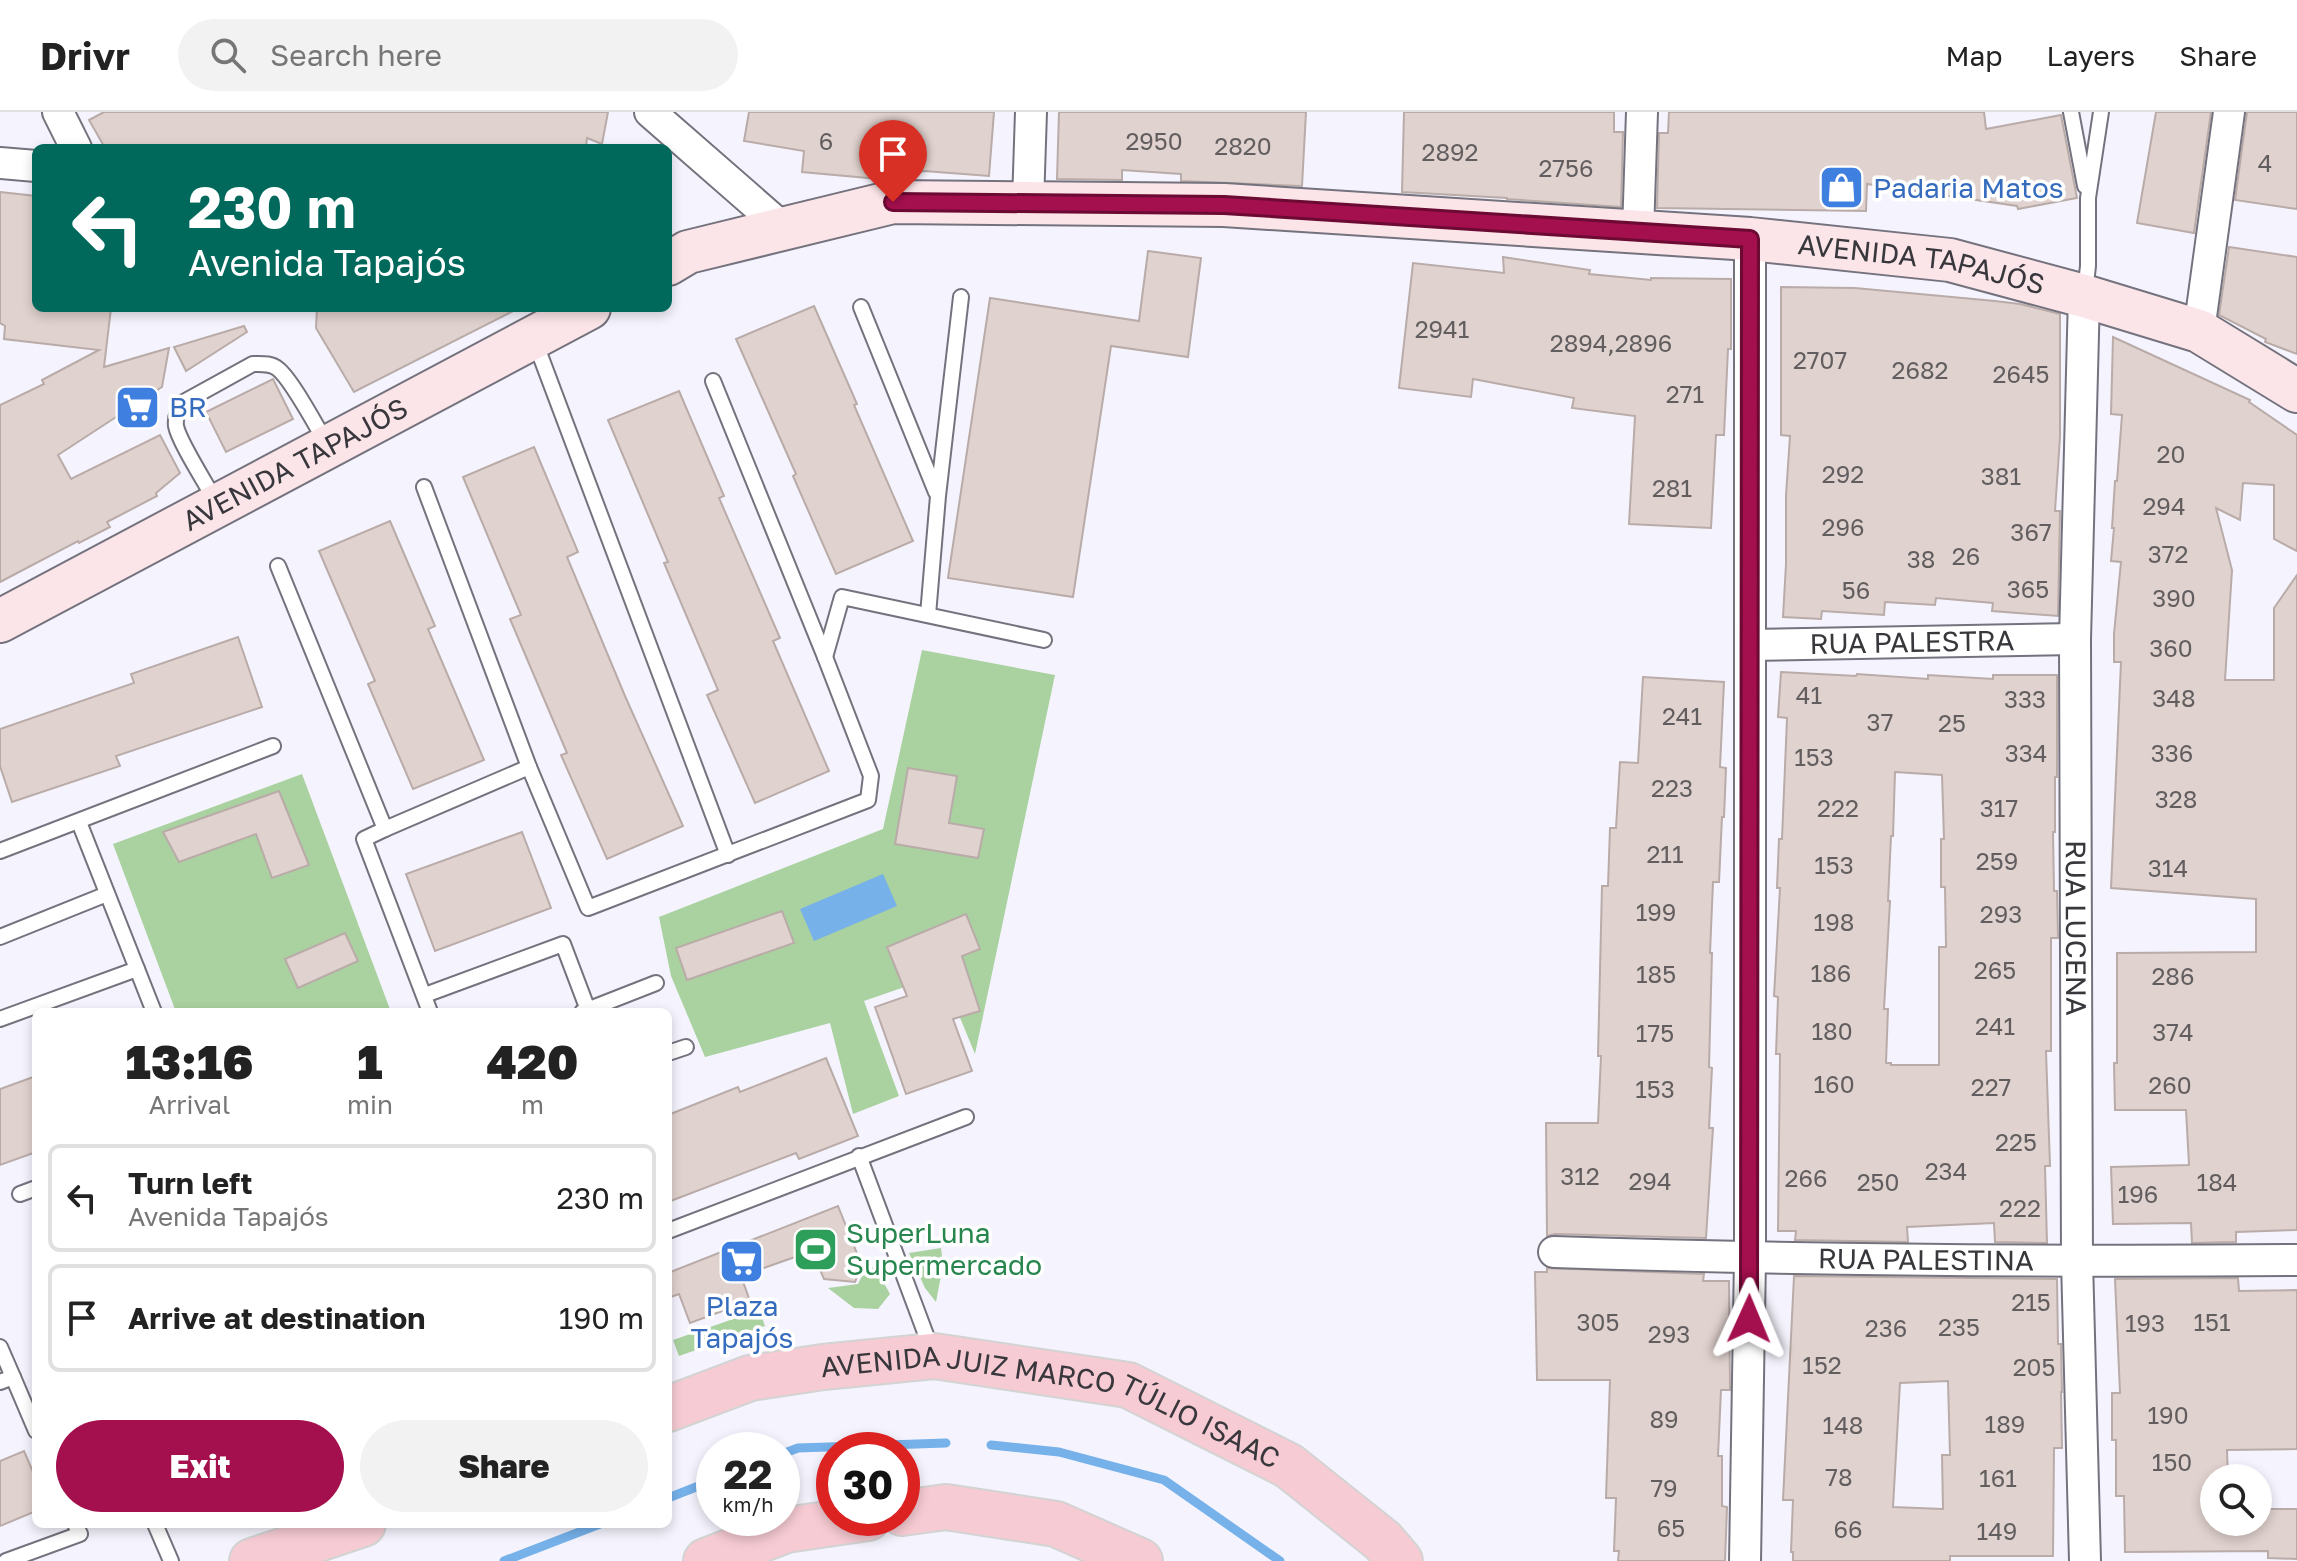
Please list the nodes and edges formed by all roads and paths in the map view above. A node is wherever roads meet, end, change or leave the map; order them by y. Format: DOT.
graph roads {
  1 [pos="58,112"];
  2 [pos="650,112"];
  3 [pos="1031,112"];
  4 [pos="1642,112"];
  5 [pos="2071,112"];
  6 [pos="2101,112"];
  7 [pos="2229,112"];
  8 [pos="74,144"];
  9 [pos="0,163"];
  10 [pos="32,166"];
  11 [pos="2088,198"];
  12 [pos="1028,203"];
  13 [pos="784,229"];
  14 [pos="1638,232"];
  15 [pos="672,235"];
  16 [pos="1750,239"];
  17 [pos="730,242"];
  18 [pos="672,262"];
  19 [pos="2084,296"];
  20 [pos="961,297"];
  21 [pos="861,307"];
  22 [pos="582,312"];
  23 [pos="2199,331"];
  24 [pos="534,339"];
  25 [pos="713,381"];
  26 [pos="2297,391"];
  27 [pos="329,447"];
  28 [pos="424,487"];
  29 [pos="938,496"];
  30 [pos="219,506"];
  31 [pos="278,566"];
  32 [pos="928,615"];
  33 [pos="0,621"];
  34 [pos="2075,639"];
  35 [pos="1044,640"];
  36 [pos="1750,645"];
  37 [pos="825,657"];
  38 [pos="273,746"];
  39 [pos="529,767"];
  40 [pos="79,822"];
  41 [pos="385,829"];
  42 [pos="0,851"];
  43 [pos="728,855"];
  44 [pos="107,894"];
  45 [pos="0,937"];
  46 [pos="137,969"];
  47 [pos="656,983"];
  48 [pos="425,995"];
  49 [pos="152,1008"];
  50 [pos="429,1008"];
  51 [pos="584,1008"];
  52 [pos="593,1008"];
  53 [pos="0,1019"];
  54 [pos="686,1047"];
  55 [pos="672,1052"];
  56 [pos="966,1117"];
  57 [pos="859,1156"];
  58 [pos="32,1190"];
  59 [pos="20,1194"];
  60 [pos="672,1229"];
  61 [pos="1554,1252"];
  62 [pos="1750,1258"];
  63 [pos="2297,1260"];
  64 [pos="2077,1261"];
  65 [pos="0,1347"];
  66 [pos="934,1356"];
  67 [pos="6,1379"];
  68 [pos="672,1407"];
  69 [pos="32,1424"];
  70 [pos="920,1511"];
  71 [pos="816,1526"];
  72 [pos="77,1528"];
  73 [pos="157,1528"];
  74 [pos="351,1528"];
  75 [pos="6,1561"];
  76 [pos="171,1561"];
  77 [pos="252,1561"];
  78 [pos="706,1561"];
  79 [pos="1140,1561"];
  80 [pos="1400,1561"];
  81 [pos="1745,1561"];
  82 [pos="2085,1561"];
  1 -- 8 [label="street"];
  2 -- 13 [label="street"];
  3 -- 12 [label="street"];
  4 -- 14 [label="street"];
  5 -- 11 [label="lane"];
  6 -- 11 [label="lane"];
  7 -- 23 [label="street"];
  9 -- 10 [label="street"];
  11 -- 19 [label="lane"];
  12 -- 13 [label="main road, AVENIDA TAPAJÓS"];
  12 -- 14 [label="main road, AVENIDA TAPAJÓS"];
  13 -- 17 [label="main road, AVENIDA TAPAJÓS"];
  14 -- 16 [label="main road, AVENIDA TAPAJÓS"];
  15 -- 17 [label="street"];
  16 -- 19 [label="main road, AVENIDA TAPAJÓS"];
  16 -- 36 [label="street"];
  17 -- 18 [label="main road, AVENIDA TAPAJÓS"];
  19 -- 23 [label="main road, AVENIDA TAPAJÓS"];
  19 -- 34 [label="street, RUA LUCENA"];
  20 -- 29 [label="lane"];
  21 -- 29 [label="lane"];
  22 -- 24 [label="main road, AVENIDA TAPAJÓS"];
  23 -- 26 [label="main road, AVENIDA TAPAJÓS"];
  24 -- 27 [label="main road, AVENIDA TAPAJÓS"];
  24 -- 43 [label="lane"];
  25 -- 37 [label="lane"];
  27 -- 30 [label="main road, AVENIDA TAPAJÓS"];
  27 -- 30 [label="lane"];
  28 -- 39 [label="lane"];
  29 -- 32 [label="lane"];
  30 -- 33 [label="main road, AVENIDA TAPAJÓS"];
  31 -- 41 [label="lane"];
  32 -- 35 [label="lane"];
  32 -- 37 [label="lane"];
  34 -- 36 [label="street, RUA PALESTRA"];
  34 -- 64 [label="street, RUA LUCENA"];
  36 -- 62 [label="street"];
  37 -- 43 [label="lane"];
  38 -- 40 [label="lane"];
  39 -- 41 [label="lane"];
  39 -- 43 [label="lane"];
  40 -- 42 [label="lane"];
  40 -- 44 [label="lane"];
  41 -- 48 [label="lane"];
  44 -- 45 [label="lane"];
  44 -- 46 [label="lane"];
  46 -- 49 [label="lane"];
  46 -- 53 [label="lane"];
  47 -- 52 [label="lane"];
  48 -- 50 [label="lane"];
  48 -- 51 [label="lane"];
  54 -- 55 [label="lane"];
  56 -- 57 [label="lane"];
  57 -- 60 [label="lane"];
  57 -- 66 [label="lane"];
  58 -- 59 [label="lane"];
  61 -- 62 [label="street, RUA PALESTINA"];
  62 -- 64 [label="street, RUA PALESTINA"];
  62 -- 81 [label="street"];
  63 -- 64 [label="street, RUA PALESTINA"];
  64 -- 82 [label="street, RUA LUCENA"];
  65 -- 67 [label="lane"];
  66 -- 68 [label="main road, AVENIDA JUIZ MARCO TÚLIO ISAAC"];
  66 -- 80 [label="main road, AVENIDA JUIZ MARCO TÚLIO ISAAC"];
  67 -- 69 [label="lane"];
  70 -- 79 [label="main road"];
  71 -- 78 [label="main road"];
  72 -- 75 [label="lane"];
  73 -- 76 [label="lane"];
  74 -- 77 [label="main road"];
}
